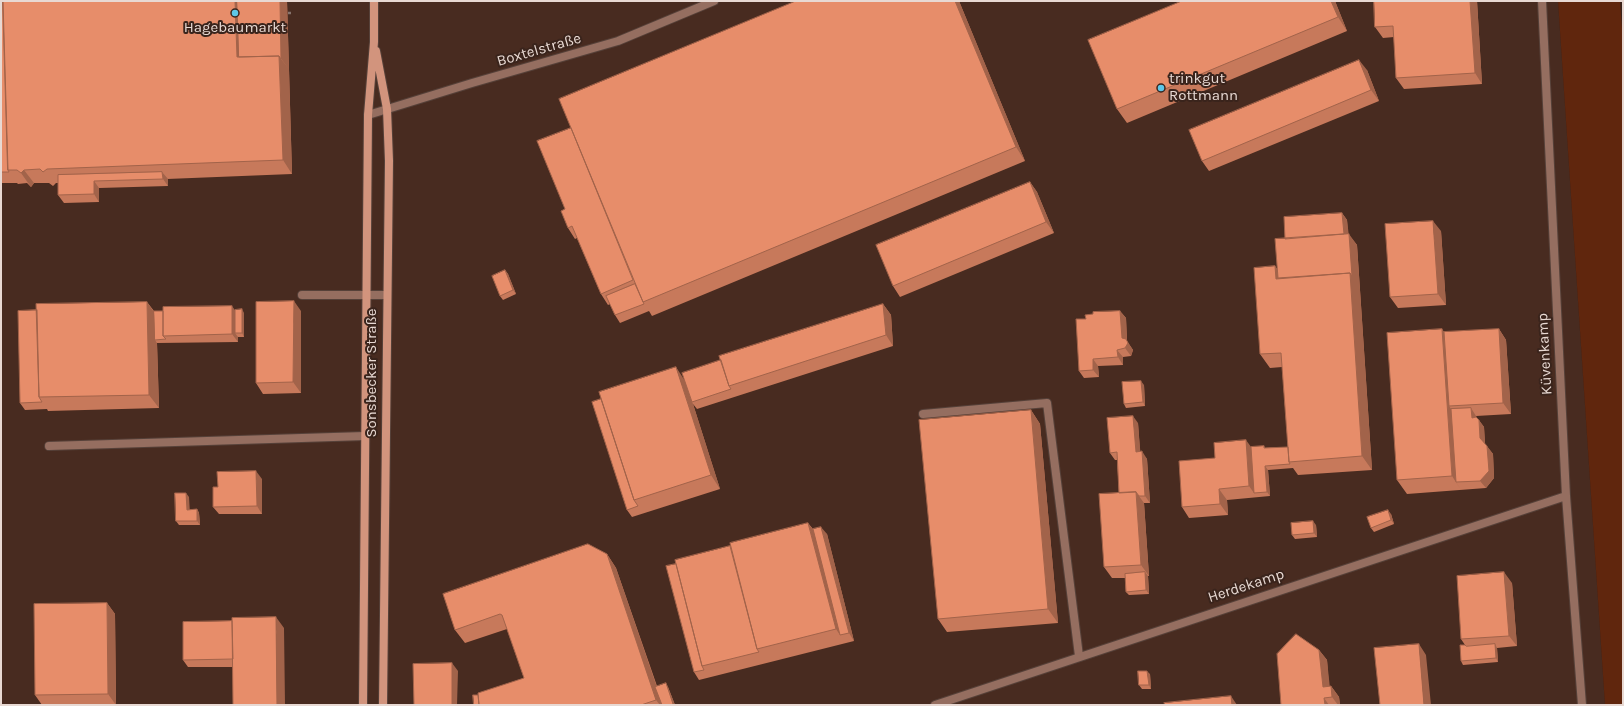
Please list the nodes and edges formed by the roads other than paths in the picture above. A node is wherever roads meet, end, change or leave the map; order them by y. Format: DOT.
graph roads {
  1 [pos="374,1"];
  2 [pos="714,1"];
  3 [pos="1542,1"];
  4 [pos="374,42"];
  5 [pos="387,109"];
  6 [pos="368,115"];
  7 [pos="302,295"];
  8 [pos="366,295"];
  9 [pos="386,296"];
  10 [pos="923,414"];
  11 [pos="365,436"];
  12 [pos="49,446"];
  13 [pos="1566,496"];
  14 [pos="1079,656"];
  15 [pos="363,705"];
  16 [pos="383,705"];
  17 [pos="935,705"];
  18 [pos="1582,705"];
  1 -- 4 [label="street, Sonsbecker Straße"];
  2 -- 5 [label="street, Boxtelstraße"];
  3 -- 13 [label="street, Küvenkamp"];
  4 -- 5 [label="street, Sonsbecker Straße"];
  4 -- 6 [label="street, Sonsbecker Straße"];
  5 -- 6 [label="street, Boxtelstraße"];
  5 -- 9 [label="street, Sonsbecker Straße"];
  6 -- 8 [label="street, Sonsbecker Straße"];
  7 -- 8 [label="street"];
  8 -- 9 [label="street"];
  8 -- 11 [label="street, Sonsbecker Straße"];
  9 -- 16 [label="street, Sonsbecker Straße"];
  10 -- 14 [label="street"];
  11 -- 12 [label="street"];
  11 -- 15 [label="street, Sonsbecker Straße"];
  13 -- 14 [label="street, Herdekamp"];
  13 -- 18 [label="street, Küvenkamp"];
  14 -- 17 [label="street, Herdekamp"];
}
